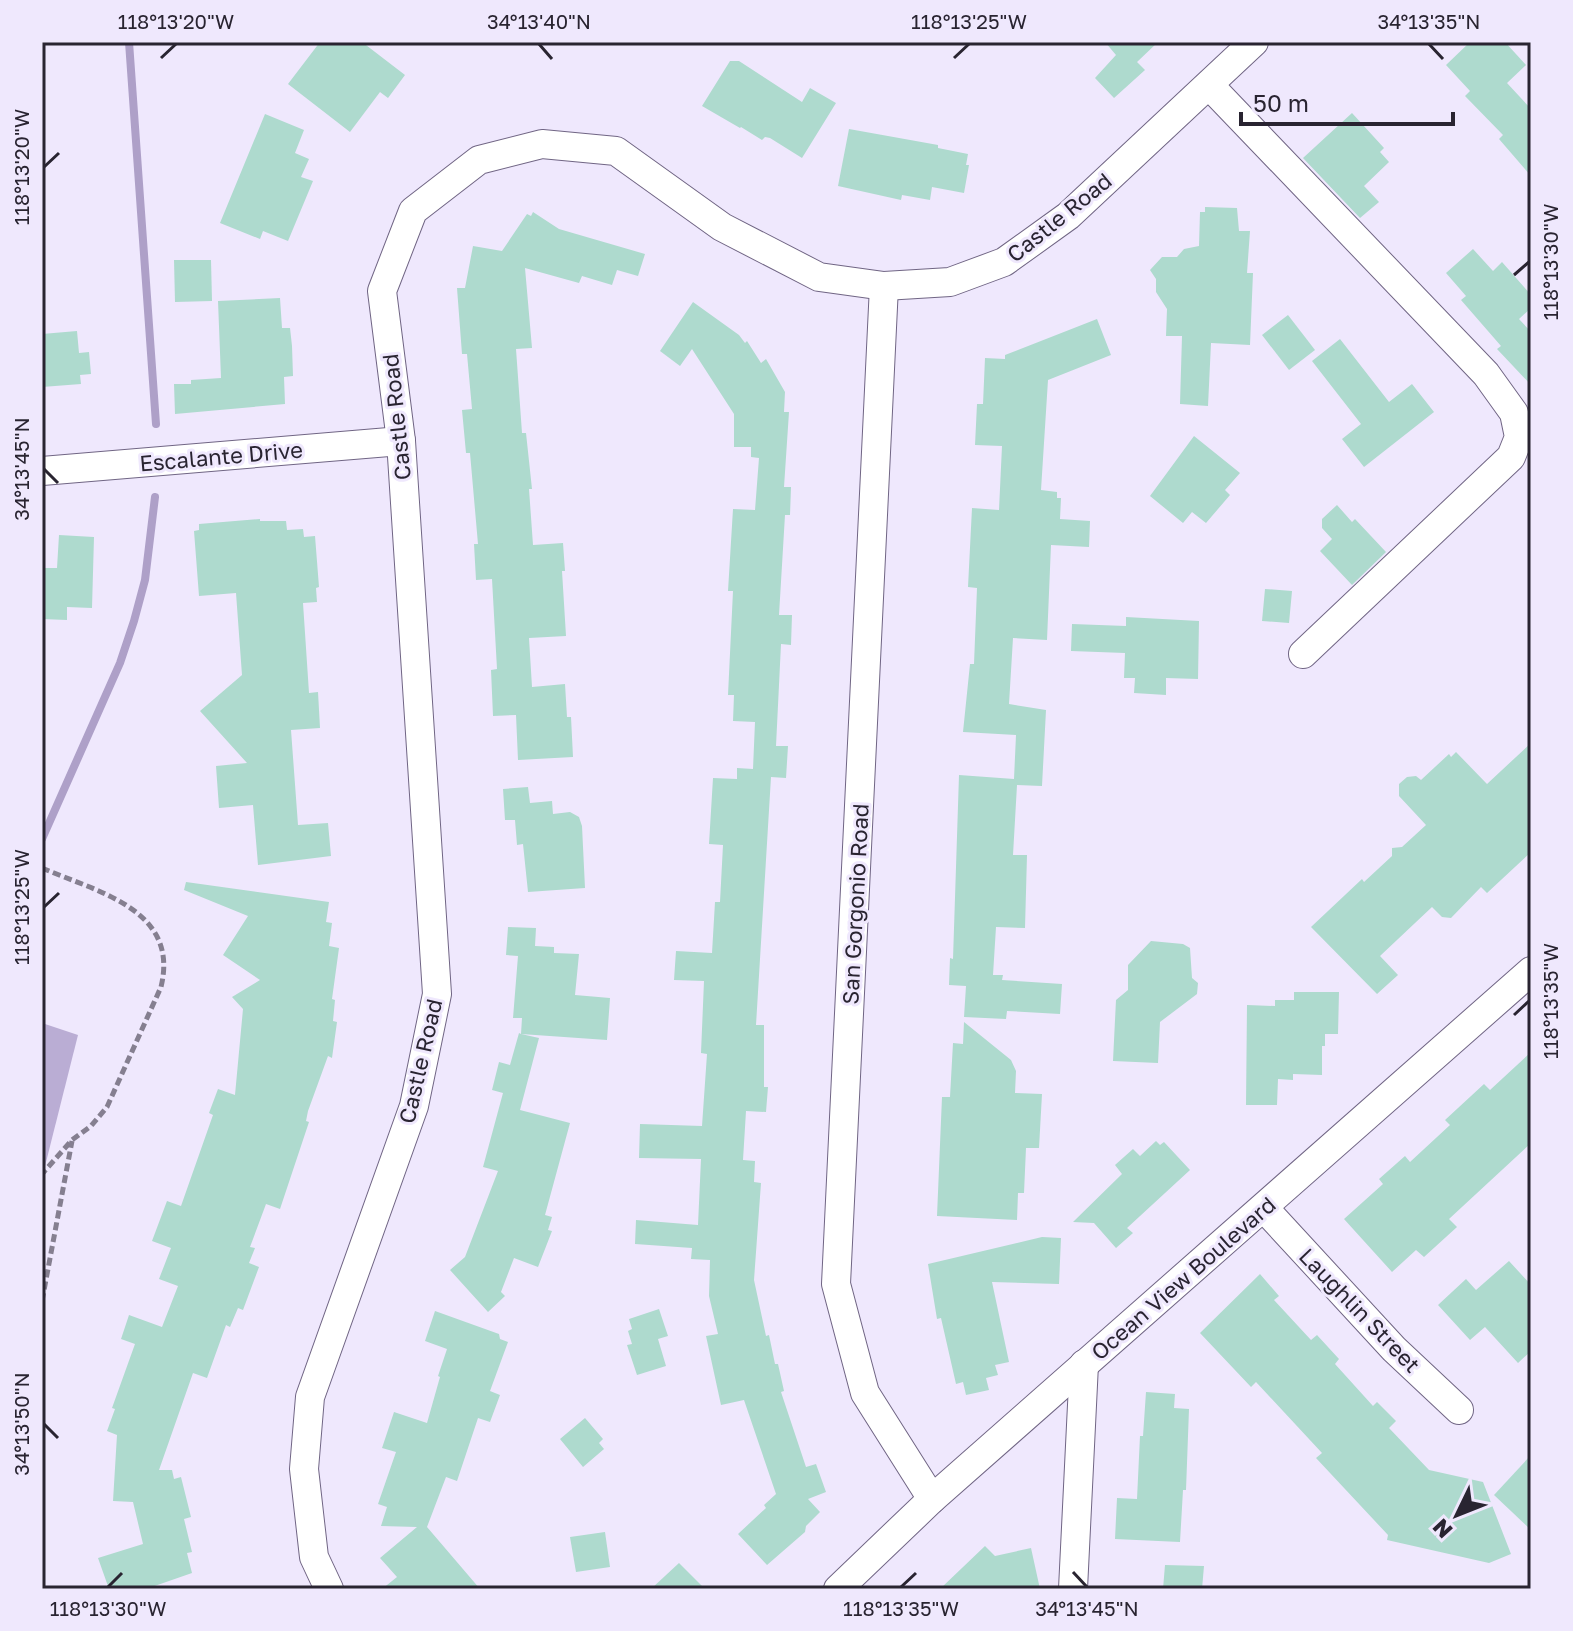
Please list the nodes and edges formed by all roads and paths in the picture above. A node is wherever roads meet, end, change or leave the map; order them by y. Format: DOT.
graph roads {
  1 [pos="1254,42"];
  2 [pos="1209,85"];
  3 [pos="884,286"];
  4 [pos="401,441"];
  5 [pos="42,471"];
  6 [pos="1303,654"];
  7 [pos="42,868"];
  8 [pos="1531,971"];
  9 [pos="72,1140"];
  10 [pos="42,1174"];
  11 [pos="1264,1208"];
  12 [pos="42,1301"];
  13 [pos="1084,1364"];
  14 [pos="1459,1410"];
  15 [pos="932,1499"];
  16 [pos="329,1589"];
  17 [pos="838,1589"];
  18 [pos="1073,1589"];
  1 -- 2 [label="street, Castle Road"];
  2 -- 3 [label="street, Castle Road"];
  2 -- 6 [label="street"];
  3 -- 4 [label="street, Castle Road"];
  3 -- 15 [label="street, San Gorgonio Road"];
  4 -- 5 [label="street, Escalante Drive"];
  4 -- 16 [label="street, Castle Road"];
  7 -- 9 [label="path"];
  8 -- 11 [label="street, Ocean View Boulevard"];
  9 -- 10 [label="path"];
  9 -- 12 [label="path"];
  11 -- 13 [label="street, Ocean View Boulevard"];
  11 -- 14 [label="street, Laughlin Street"];
  13 -- 15 [label="street, Ocean View Boulevard"];
  13 -- 18 [label="street"];
  15 -- 17 [label="street, Ocean View Boulevard"];
}
